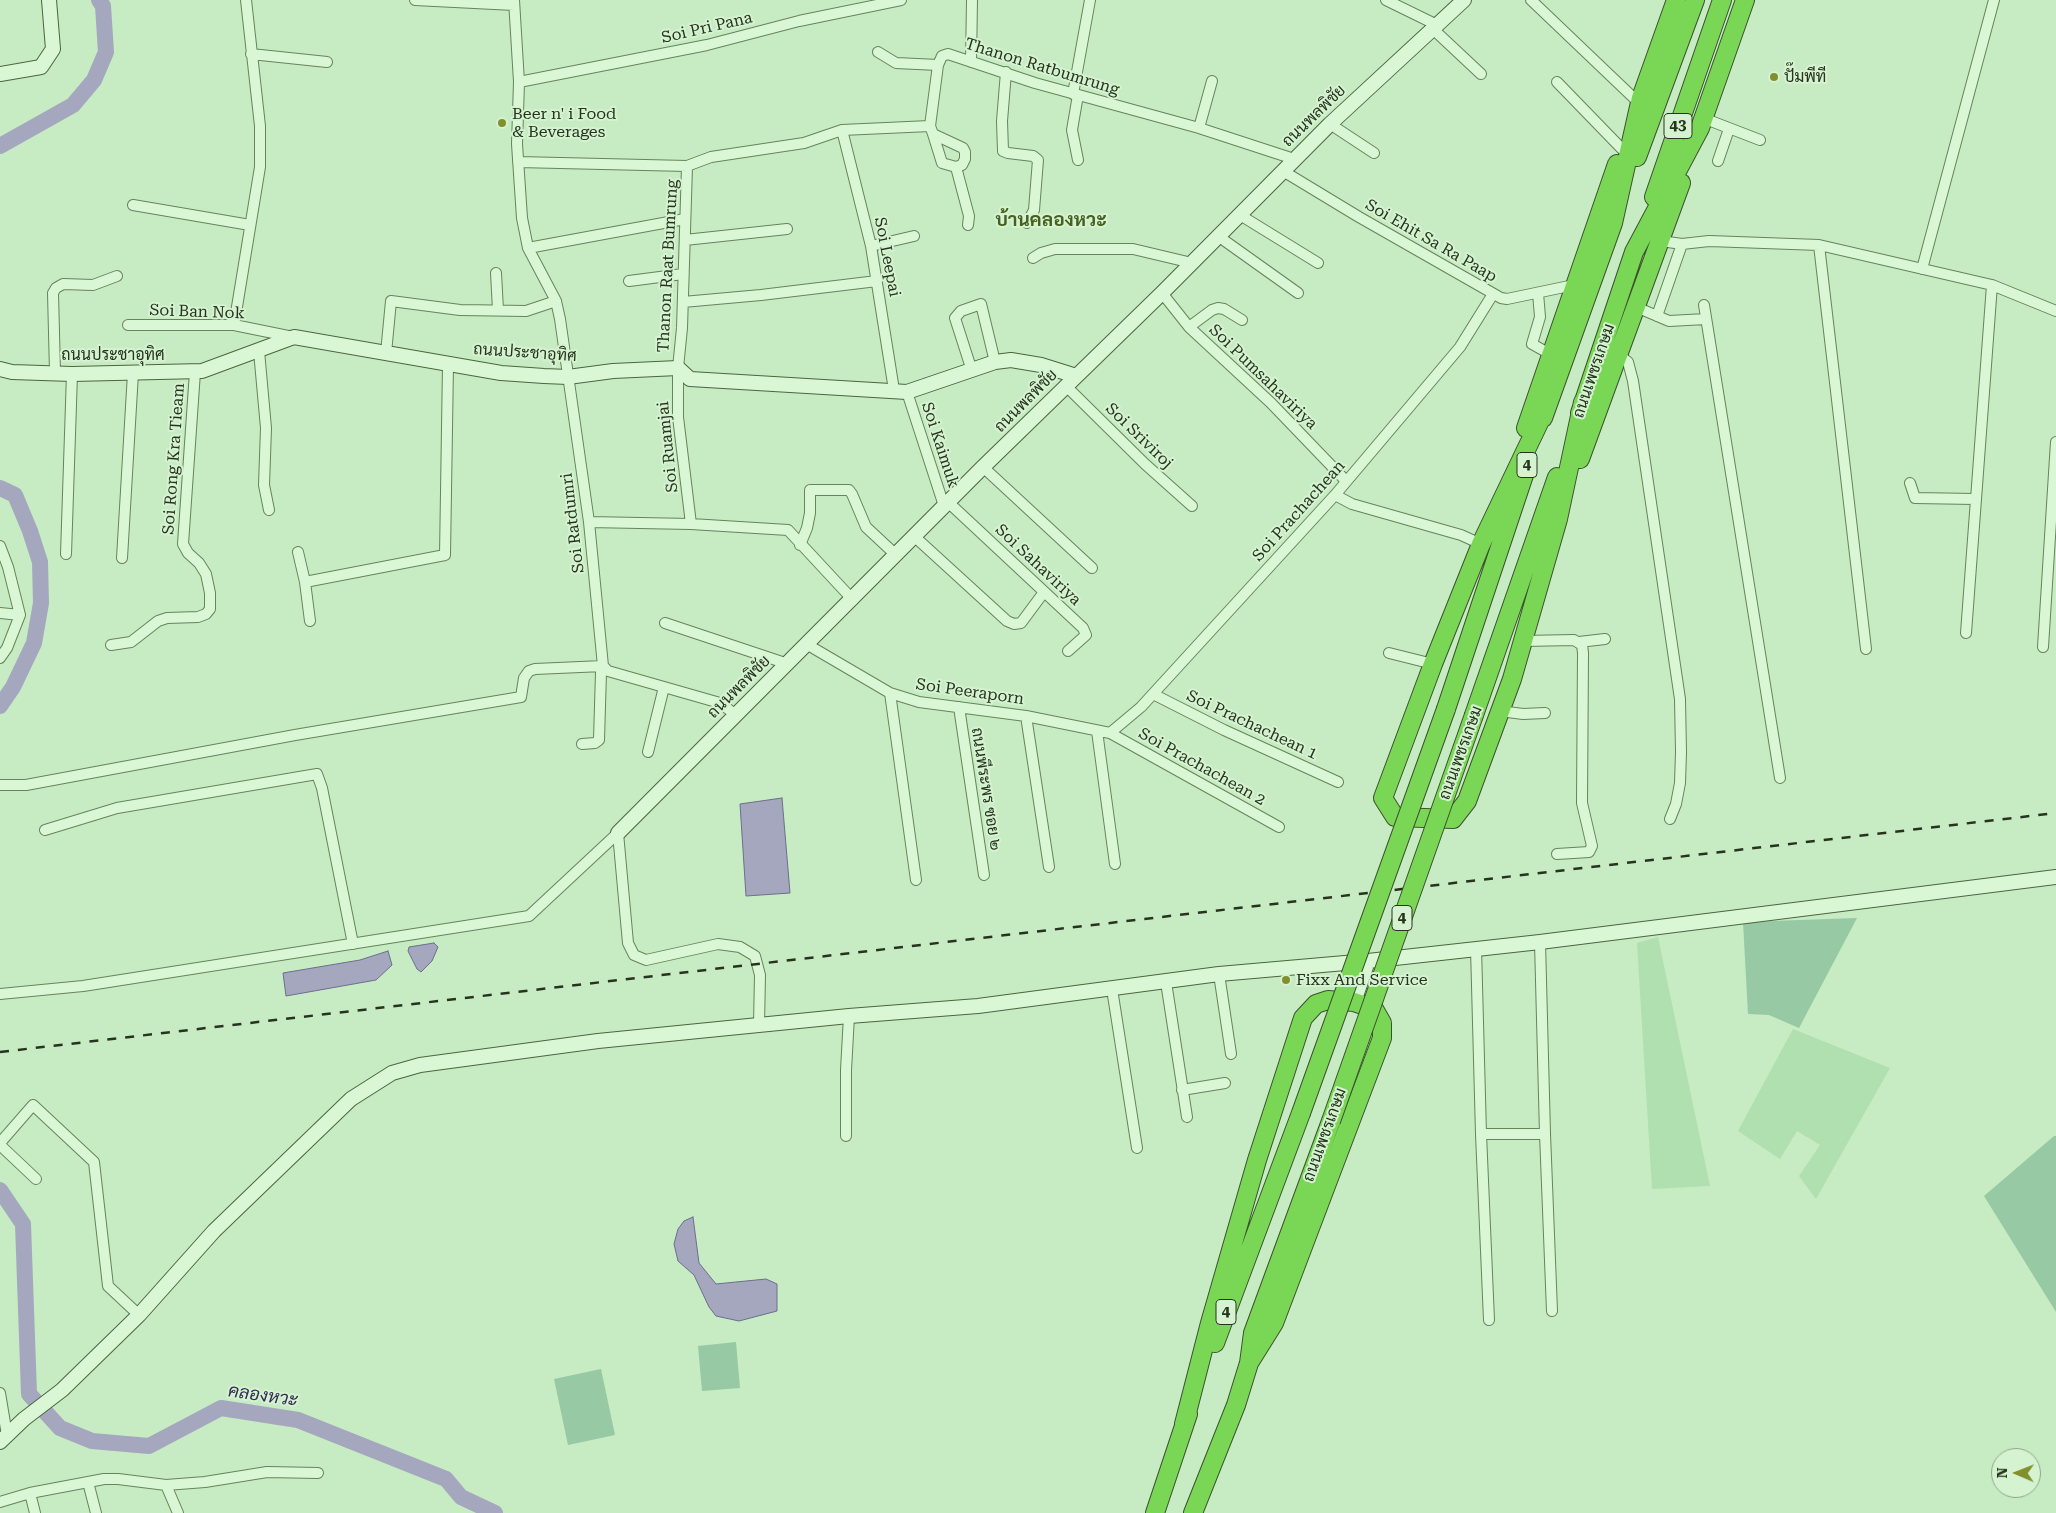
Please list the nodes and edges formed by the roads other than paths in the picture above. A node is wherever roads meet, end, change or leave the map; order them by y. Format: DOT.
graph roads {
  1 [pos="49,0"];
  2 [pos="246,0"];
  3 [pos="415,0"];
  4 [pos="901,0"];
  5 [pos="972,0"];
  6 [pos="1090,0"];
  7 [pos="1386,0"];
  8 [pos="1464,0"];
  9 [pos="1531,0"];
  10 [pos="1676,0"];
  11 [pos="1696,0"];
  12 [pos="1722,0"];
  13 [pos="1745,0"];
  14 [pos="1994,0"];
  15 [pos="514,2"];
  16 [pos="1435,27"];
  17 [pos="878,52"];
  18 [pos="251,54"];
  19 [pos="327,62"];
  20 [pos="971,62"];
  21 [pos="938,65"];
  22 [pos="1006,72"];
  23 [pos="0,74"];
  24 [pos="1481,74"];
  25 [pos="1212,81"];
  26 [pos="520,82"];
  27 [pos="1557,82"];
  28 [pos="1076,95"];
  29 [pos="1640,101"];
  30 [pos="1701,123"];
  31 [pos="1330,124"];
  32 [pos="1199,128"];
  33 [pos="1729,129"];
  34 [pos="842,130"];
  35 [pos="931,130"];
  36 [pos="1760,140"];
  37 [pos="1622,149"];
  38 [pos="1374,153"];
  39 [pos="1294,159"];
  40 [pos="1078,160"];
  41 [pos="1718,160"];
  42 [pos="518,162"];
  43 [pos="687,166"];
  44 [pos="956,167"];
  45 [pos="1283,171"];
  46 [pos="133,205"];
  47 [pos="1240,216"];
  48 [pos="684,219"];
  49 [pos="1028,223"];
  50 [pos="1613,223"];
  51 [pos="968,224"];
  52 [pos="250,225"];
  53 [pos="787,229"];
  54 [pos="914,236"];
  55 [pos="1218,236"];
  56 [pos="685,240"];
  57 [pos="1661,241"];
  58 [pos="1682,244"];
  59 [pos="1819,245"];
  60 [pos="871,246"];
  61 [pos="528,248"];
  62 [pos="1634,252"];
  63 [pos="1033,258"];
  64 [pos="1192,263"];
  65 [pos="1318,263"];
  66 [pos="1922,269"];
  67 [pos="496,273"];
  68 [pos="683,274"];
  69 [pos="117,276"];
  70 [pos="629,281"];
  71 [pos="877,281"];
  72 [pos="1574,285"];
  73 [pos="1992,285"];
  74 [pos="1162,293"];
  75 [pos="1298,293"];
  76 [pos="1538,293"];
  77 [pos="1493,294"];
  78 [pos="556,301"];
  79 [pos="683,302"];
  80 [pos="1704,305"];
  81 [pos="1636,307"];
  82 [pos="498,310"];
  83 [pos="2056,311"];
  84 [pos="1657,316"];
  85 [pos="1706,319"];
  86 [pos="1242,320"];
  87 [pos="128,325"];
  88 [pos="234,325"];
  89 [pos="1189,327"];
  90 [pos="294,337"];
  91 [pos="259,351"];
  92 [pos="386,353"];
  93 [pos="1550,354"];
  94 [pos="1619,354"];
  95 [pos="995,362"];
  96 [pos="448,364"];
  97 [pos="678,368"];
  98 [pos="0,369"];
  99 [pos="972,371"];
  100 [pos="54,372"];
  101 [pos="194,372"];
  102 [pos="133,373"];
  103 [pos="72,374"];
  104 [pos="568,377"];
  105 [pos="1071,381"];
  106 [pos="900,391"];
  107 [pos="1584,402"];
  108 [pos="1546,408"];
  109 [pos="2056,442"];
  110 [pos="983,467"];
  111 [pos="1346,481"];
  112 [pos="1910,483"];
  113 [pos="1504,493"];
  114 [pos="1335,495"];
  115 [pos="1975,498"];
  116 [pos="946,504"];
  117 [pos="1192,506"];
  118 [pos="269,510"];
  119 [pos="1558,519"];
  120 [pos="589,522"];
  121 [pos="691,524"];
  122 [pos="915,537"];
  123 [pos="1481,544"];
  124 [pos="800,545"];
  125 [pos="0,546"];
  126 [pos="298,552"];
  127 [pos="66,554"];
  128 [pos="896,555"];
  129 [pos="122,558"];
  130 [pos="1092,568"];
  131 [pos="305,582"];
  132 [pos="1044,592"];
  133 [pos="853,600"];
  134 [pos="0,613"];
  135 [pos="20,615"];
  136 [pos="310,621"];
  137 [pos="665,623"];
  138 [pos="1966,633"];
  139 [pos="1605,639"];
  140 [pos="1523,641"];
  141 [pos="1579,642"];
  142 [pos="111,645"];
  143 [pos="808,645"];
  144 [pos="2043,647"];
  145 [pos="1866,649"];
  146 [pos="1068,652"];
  147 [pos="1389,652"];
  148 [pos="0,658"];
  149 [pos="788,664"];
  150 [pos="1433,664"];
  151 [pos="603,666"];
  152 [pos="664,687"];
  153 [pos="890,693"];
  154 [pos="1153,694"];
  155 [pos="959,707"];
  156 [pos="1500,711"];
  157 [pos="1545,713"];
  158 [pos="736,714"];
  159 [pos="1026,716"];
  160 [pos="1097,731"];
  161 [pos="1110,733"];
  162 [pos="582,744"];
  163 [pos="648,752"];
  164 [pos="1780,778"];
  165 [pos="1338,782"];
  166 [pos="0,786"];
  167 [pos="1670,819"];
  168 [pos="1279,827"];
  169 [pos="45,830"];
  170 [pos="618,834"];
  171 [pos="1557,854"];
  172 [pos="1115,864"];
  173 [pos="1049,868"];
  174 [pos="984,874"];
  175 [pos="2056,877"];
  176 [pos="916,880"];
  177 [pos="1540,942"];
  178 [pos="353,944"];
  179 [pos="1476,948"];
  180 [pos="1368,961"];
  181 [pos="1219,974"];
  182 [pos="1166,982"];
  183 [pos="1112,989"];
  184 [pos="0,994"];
  185 [pos="1354,1002"];
  186 [pos="849,1016"];
  187 [pos="758,1025"];
  188 [pos="1231,1054"];
  189 [pos="1225,1083"];
  190 [pos="1182,1090"];
  191 [pos="1187,1117"];
  192 [pos="1480,1134"];
  193 [pos="1545,1134"];
  194 [pos="846,1136"];
  195 [pos="0,1144"];
  196 [pos="1137,1148"];
  197 [pos="36,1179"];
  198 [pos="1552,1311"];
  199 [pos="139,1315"];
  200 [pos="1490,1320"];
  201 [pos="1249,1363"];
  202 [pos="0,1393"];
  203 [pos="1184,1424"];
  204 [pos="4,1439"];
  205 [pos="318,1473"];
  206 [pos="88,1482"];
  207 [pos="166,1485"];
  208 [pos="30,1493"];
  209 [pos="0,1502"];
  210 [pos="36,1513"];
  211 [pos="96,1513"];
  212 [pos="178,1513"];
  213 [pos="1155,1513"];
  214 [pos="1193,1513"];
  1 -- 23 [label="street"];
  2 -- 18 [label="street"];
  3 -- 15 [label="street"];
  4 -- 26 [label="street, Soi Pri Pana"];
  5 -- 20 [label="street"];
  6 -- 28 [label="street"];
  7 -- 16 [label="street"];
  8 -- 16 [label="street, ถนนพลพิชัย"];
  9 -- 29 [label="street"];
  10 -- 29 [label="highway, ถนนเพชรเกษม / 4"];
  11 -- 50 [label="highway, 43"];
  12 -- 62 [label="highway, 43"];
  13 -- 30 [label="highway, ถนนเพชรเกษม / 4"];
  14 -- 66 [label="street"];
  15 -- 26 [label="street, Soi Ratdumri"];
  16 -- 24 [label="street"];
  16 -- 31 [label="street, ถนนพลพิชัย"];
  17 -- 21 [label="street"];
  18 -- 19 [label="street"];
  18 -- 52 [label="street"];
  20 -- 21 [label="street, Thanon Ratbumrung"];
  20 -- 22 [label="street, Thanon Ratbumrung"];
  21 -- 35 [label="street"];
  22 -- 28 [label="street, Thanon Ratbumrung"];
  22 -- 49 [label="street"];
  25 -- 32 [label="street"];
  26 -- 42 [label="street, Soi Ratdumri"];
  27 -- 37 [label="street"];
  28 -- 32 [label="street, Thanon Ratbumrung"];
  28 -- 40 [label="street"];
  29 -- 37 [label="highway"];
  29 -- 50 [label="highway, ถนนเพชรเกษม / 4"];
  30 -- 33 [label="street"];
  30 -- 57 [label="highway"];
  30 -- 62 [label="highway, ถนนเพชรเกษม / 4"];
  31 -- 38 [label="street"];
  31 -- 39 [label="street, ถนนพลพิชัย"];
  32 -- 39 [label="street, Thanon Ratbumrung"];
  33 -- 36 [label="street"];
  33 -- 41 [label="street"];
  34 -- 35 [label="street"];
  34 -- 43 [label="street"];
  34 -- 60 [label="street, Soi Leepai"];
  35 -- 44 [label="street"];
  35 -- 44 [label="street"];
  37 -- 72 [label="highway"];
  39 -- 45 [label="street, ถนนพลพิชัย"];
  42 -- 43 [label="street"];
  42 -- 61 [label="street, Soi Ratdumri"];
  43 -- 48 [label="street, Thanon Raat Bumrung"];
  44 -- 51 [label="street"];
  45 -- 47 [label="street, ถนนพลพิชัย"];
  45 -- 77 [label="street, Soi Ehit Sa Ra Paap"];
  46 -- 52 [label="street"];
  47 -- 55 [label="street, ถนนพลพิชัย"];
  47 -- 65 [label="street"];
  48 -- 56 [label="street, Thanon Raat Bumrung"];
  48 -- 61 [label="street"];
  50 -- 108 [label="highway, ถนนเพชรเกษม / 4"];
  52 -- 88 [label="street"];
  53 -- 56 [label="street"];
  54 -- 60 [label="street"];
  55 -- 64 [label="street, ถนนพลพิชัย"];
  55 -- 75 [label="street"];
  56 -- 68 [label="street, Thanon Raat Bumrung"];
  57 -- 58 [label="street"];
  57 -- 81 [label="highway"];
  58 -- 59 [label="street"];
  58 -- 84 [label="street"];
  59 -- 66 [label="street"];
  59 -- 145 [label="street"];
  60 -- 71 [label="street, Soi Leepai"];
  61 -- 78 [label="street, Soi Ratdumri"];
  62 -- 107 [label="highway, ถนนเพชรเกษม / 4"];
  63 -- 64 [label="street"];
  64 -- 74 [label="street, ถนนพลพิชัย"];
  66 -- 73 [label="street"];
  67 -- 82 [label="street"];
  68 -- 70 [label="street"];
  68 -- 79 [label="street, Thanon Raat Bumrung"];
  69 -- 100 [label="street"];
  71 -- 79 [label="street"];
  71 -- 106 [label="street, Soi Leepai"];
  72 -- 76 [label="street, Soi Ehit Sa Ra Paap"];
  72 -- 93 [label="highway"];
  73 -- 83 [label="street"];
  73 -- 115 [label="street"];
  74 -- 89 [label="street, Soi Pumsahaviriya"];
  74 -- 105 [label="street, ถนนพลพิชัย"];
  76 -- 77 [label="street, Soi Ehit Sa Ra Paap"];
  76 -- 93 [label="street"];
  77 -- 111 [label="street, Soi Prachachean"];
  78 -- 82 [label="street"];
  78 -- 104 [label="street, Soi Ratdumri"];
  79 -- 97 [label="street, Thanon Raat Bumrung"];
  80 -- 85 [label="street"];
  81 -- 84 [label="street"];
  81 -- 94 [label="highway"];
  82 -- 92 [label="street"];
  84 -- 85 [label="street"];
  85 -- 164 [label="street"];
  86 -- 89 [label="street"];
  87 -- 88 [label="street, Soi Ban Nok"];
  88 -- 90 [label="street, Soi Ban Nok"];
  89 -- 111 [label="street, Soi Pumsahaviriya"];
  90 -- 91 [label="street, ถนนประชาอุทิศ"];
  90 -- 92 [label="street, ถนนประชาอุทิศ"];
  91 -- 101 [label="street, ถนนประชาอุทิศ"];
  91 -- 118 [label="street"];
  92 -- 96 [label="street, ถนนประชาอุทิศ"];
  93 -- 113 [label="highway"];
  94 -- 119 [label="highway"];
  94 -- 167 [label="street"];
  95 -- 99 [label="street"];
  95 -- 99 [label="street"];
  95 -- 105 [label="street"];
  96 -- 104 [label="street, ถนนประชาอุทิศ"];
  96 -- 131 [label="street"];
  97 -- 104 [label="street, ถนนประชาอุทิศ"];
  97 -- 106 [label="street"];
  97 -- 121 [label="street, Soi Ruamjai"];
  98 -- 100 [label="street, ถนนประชาอุทิศ"];
  99 -- 106 [label="street"];
  100 -- 103 [label="street, ถนนประชาอุทิศ"];
  101 -- 102 [label="street, ถนนประชาอุทิศ"];
  101 -- 142 [label="street, Soi Rong Kra Tieam"];
  102 -- 103 [label="street, ถนนประชาอุทิศ"];
  102 -- 129 [label="street"];
  103 -- 127 [label="street"];
  104 -- 120 [label="street, Soi Ratdumri"];
  105 -- 110 [label="street, ถนนพลพิชัย"];
  105 -- 117 [label="street, Soi Sriviroj"];
  106 -- 116 [label="street, Soi Kaimuk"];
  107 -- 119 [label="highway"];
  107 -- 201 [label="highway, ถนนเพชรเกษม / 4, bridge"];
  108 -- 113 [label="highway"];
  108 -- 203 [label="highway, ถนนเพชรเกษม / 4, bridge"];
  109 -- 144 [label="street"];
  110 -- 116 [label="street, ถนนพลพิชัย"];
  110 -- 130 [label="street"];
  111 -- 114 [label="street, Soi Prachachean"];
  112 -- 115 [label="street"];
  113 -- 123 [label="highway"];
  114 -- 123 [label="street"];
  114 -- 154 [label="street, Soi Prachachean"];
  115 -- 138 [label="street"];
  116 -- 122 [label="street, ถนนพลพิชัย"];
  116 -- 132 [label="street, Soi Sahaviriya"];
  119 -- 140 [label="highway"];
  120 -- 121 [label="street"];
  120 -- 151 [label="street, Soi Ratdumri"];
  121 -- 124 [label="street"];
  122 -- 128 [label="street, ถนนพลพิชัย"];
  122 -- 132 [label="street"];
  123 -- 150 [label="highway"];
  124 -- 128 [label="street"];
  124 -- 133 [label="street"];
  125 -- 135 [label="street"];
  126 -- 131 [label="street"];
  128 -- 133 [label="street, ถนนพลพิชัย"];
  131 -- 136 [label="street"];
  132 -- 146 [label="street, Soi Sahaviriya"];
  133 -- 143 [label="street, ถนนพลพิชัย"];
  134 -- 135 [label="street"];
  135 -- 148 [label="street"];
  137 -- 149 [label="street"];
  139 -- 141 [label="street"];
  140 -- 141 [label="street"];
  140 -- 156 [label="highway"];
  141 -- 171 [label="street"];
  143 -- 149 [label="street, ถนนพลพิชัย"];
  143 -- 153 [label="street, Soi Peeraporn"];
  147 -- 150 [label="street"];
  149 -- 158 [label="street, ถนนพลพิชัย"];
  150 -- 156 [label="highway"];
  151 -- 152 [label="street"];
  151 -- 162 [label="street, Soi Ratdumri"];
  151 -- 166 [label="street"];
  152 -- 158 [label="street"];
  152 -- 163 [label="street"];
  153 -- 155 [label="street, Soi Peeraporn"];
  153 -- 176 [label="street"];
  154 -- 161 [label="street, Soi Prachachean"];
  154 -- 165 [label="street, Soi Prachachean 1"];
  155 -- 159 [label="street, Soi Peeraporn"];
  155 -- 174 [label="street, ถนนพีระพร ซอย ๒"];
  156 -- 157 [label="street"];
  158 -- 170 [label="street, ถนนพลพิชัย"];
  159 -- 160 [label="street, Soi Peeraporn"];
  159 -- 173 [label="street"];
  160 -- 161 [label="street, Soi Peeraporn"];
  160 -- 172 [label="street"];
  161 -- 168 [label="street, Soi Prachachean 2"];
  169 -- 178 [label="street"];
  170 -- 178 [label="street"];
  170 -- 187 [label="street"];
  175 -- 177 [label="street"];
  177 -- 179 [label="street"];
  177 -- 193 [label="street"];
  178 -- 184 [label="street"];
  179 -- 180 [label="street"];
  179 -- 192 [label="street"];
  180 -- 181 [label="street"];
  180 -- 185 [label="street"];
  181 -- 182 [label="street"];
  181 -- 188 [label="street"];
  182 -- 183 [label="street"];
  182 -- 190 [label="street"];
  183 -- 186 [label="street"];
  183 -- 196 [label="street"];
  185 -- 201 [label="highway"];
  185 -- 203 [label="highway"];
  186 -- 187 [label="street"];
  186 -- 194 [label="street"];
  187 -- 199 [label="street"];
  189 -- 190 [label="street"];
  190 -- 191 [label="street"];
  192 -- 193 [label="street"];
  192 -- 200 [label="street"];
  193 -- 198 [label="street"];
  195 -- 197 [label="street"];
  195 -- 199 [label="street"];
  199 -- 204 [label="street"];
  201 -- 214 [label="highway, ถนนเพชรเกษม / 4"];
  202 -- 204 [label="street"];
  203 -- 213 [label="highway, ถนนเพชรเกษม / 4"];
  205 -- 207 [label="street"];
  206 -- 207 [label="street"];
  206 -- 208 [label="street"];
  206 -- 211 [label="street"];
  207 -- 212 [label="street"];
  208 -- 209 [label="street"];
  208 -- 210 [label="street"];
}
